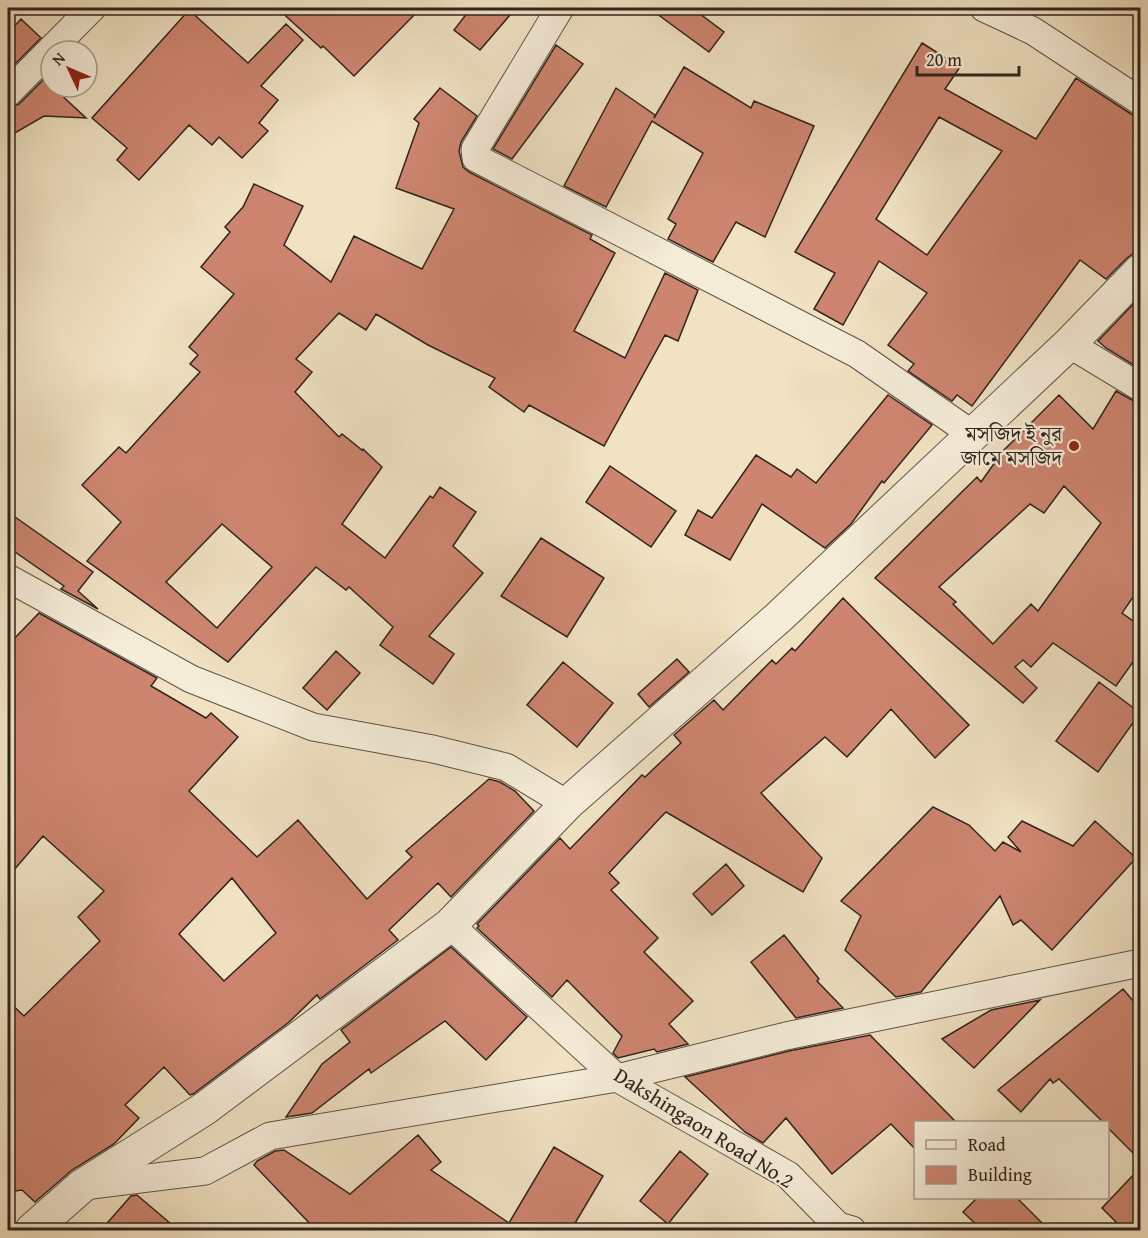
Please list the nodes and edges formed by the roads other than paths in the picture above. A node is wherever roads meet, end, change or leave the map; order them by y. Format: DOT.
graph roads {
  1 [pos="92,8"];
  2 [pos="560,8"];
  3 [pos="984,8"];
  4 [pos="8,93"];
  5 [pos="1140,101"];
  6 [pos="1140,271"];
  7 [pos="1069,344"];
  8 [pos="1140,387"];
  9 [pos="972,434"];
  10 [pos="8,578"];
  11 [pos="567,804"];
  12 [pos="450,925"];
  13 [pos="1140,963"];
  14 [pos="617,1078"];
  15 [pos="82,1186"];
  16 [pos="32,1230"];
  17 [pos="852,1230"];
  1 -- 4 [label="street"];
  2 -- 9 [label="street"];
  3 -- 5 [label="street"];
  6 -- 7 [label="street"];
  7 -- 8 [label="street"];
  7 -- 9 [label="street"];
  9 -- 11 [label="street"];
  10 -- 11 [label="street"];
  11 -- 12 [label="street"];
  12 -- 14 [label="street, Dakshingaon Road No.2"];
  12 -- 15 [label="street"];
  13 -- 14 [label="street"];
  14 -- 15 [label="street"];
  14 -- 17 [label="street, Dakshingaon Road No.2"];
  15 -- 16 [label="street"];
}
